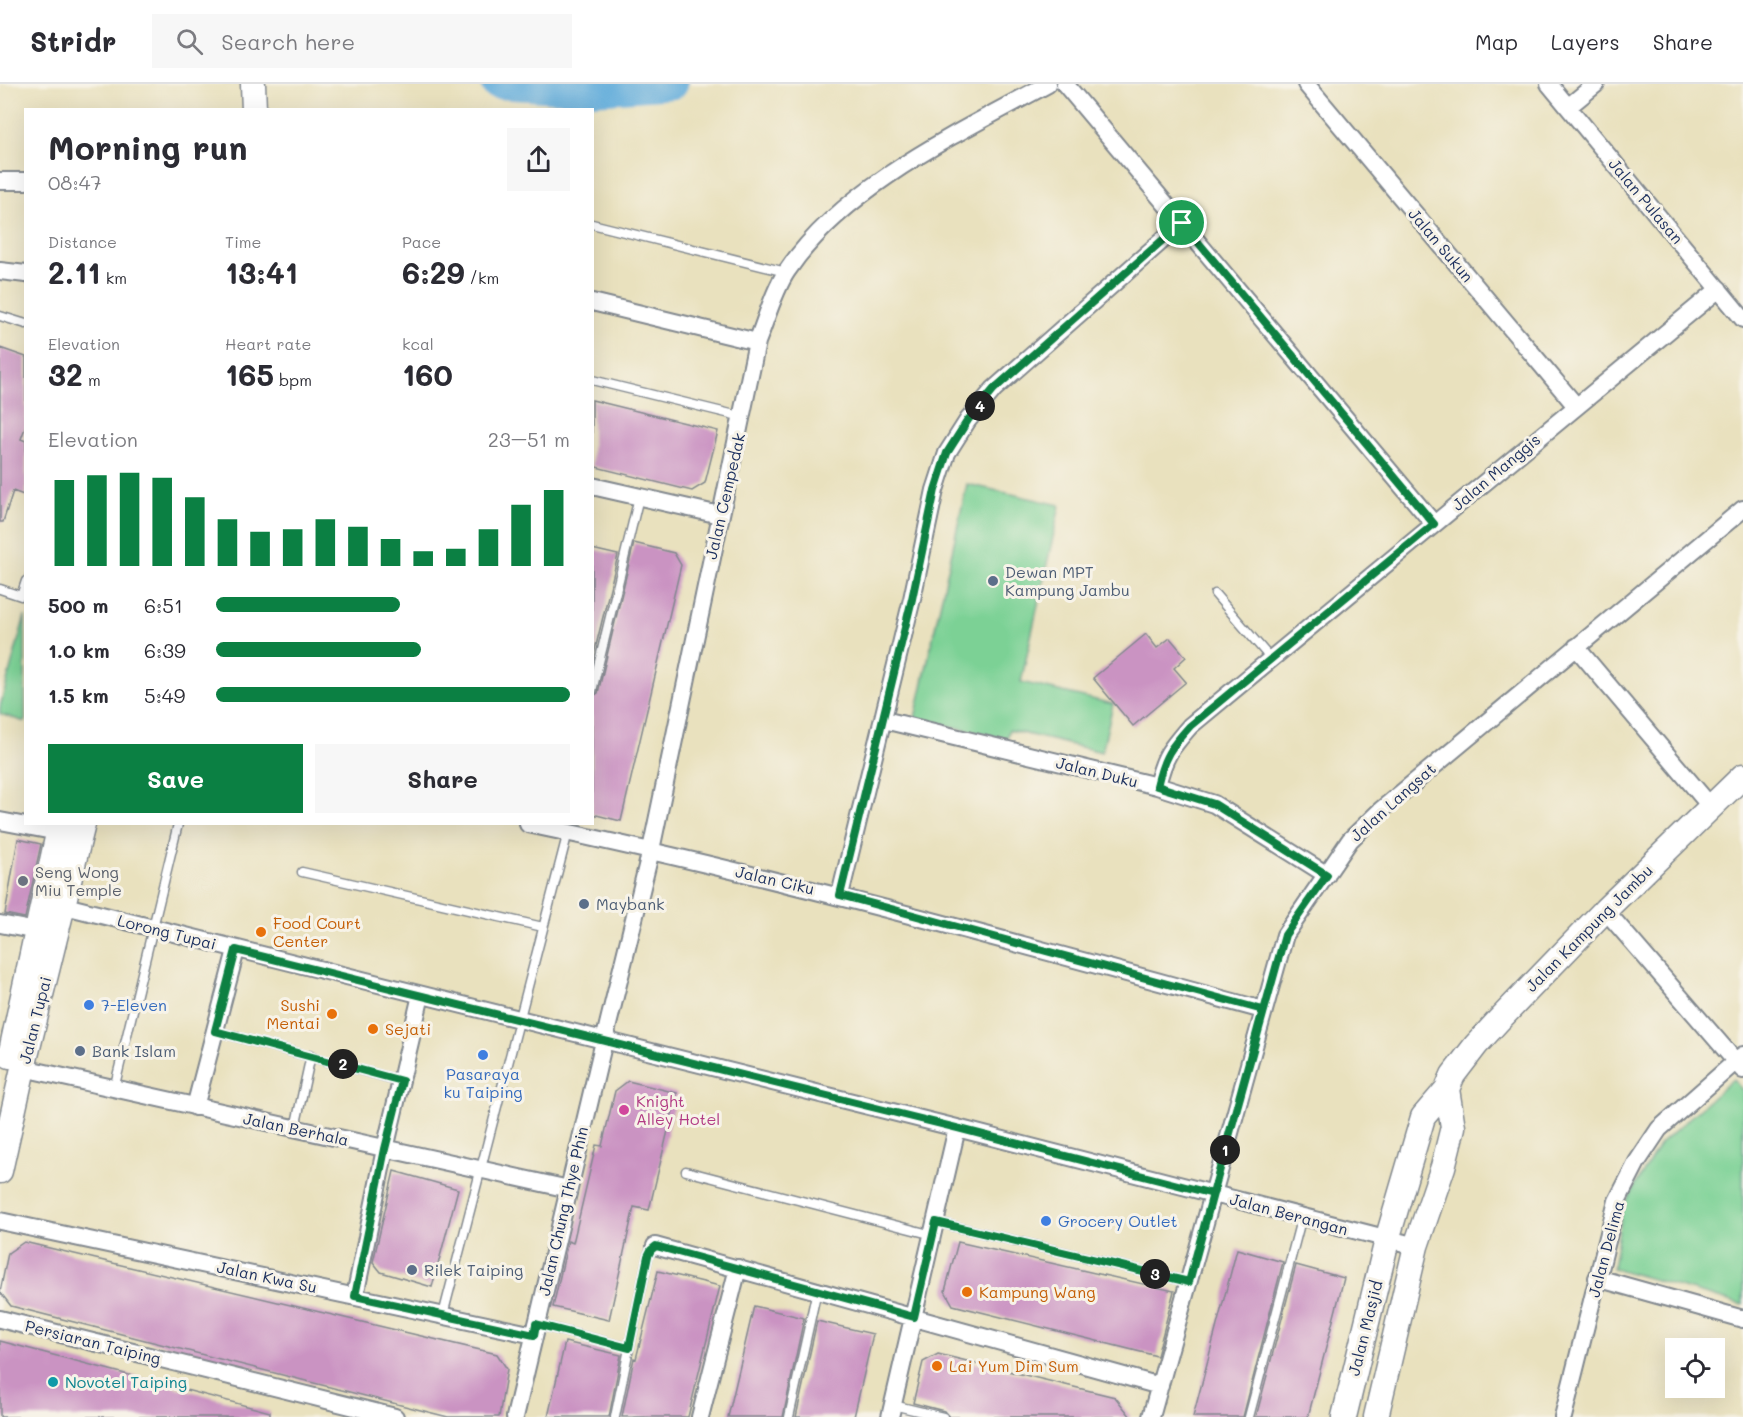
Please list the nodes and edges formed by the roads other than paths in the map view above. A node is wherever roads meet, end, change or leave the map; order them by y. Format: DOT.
graph roads {
  1 [pos="1048,84"];
  2 [pos="1065,84"];
  3 [pos="1306,84"];
  4 [pos="1549,84"];
  5 [pos="1596,84"];
  6 [pos="1568,107"];
  7 [pos="0,181"];
  8 [pos="24,181"];
  9 [pos="1182,223"];
  10 [pos="594,224"];
  11 [pos="0,271"];
  12 [pos="786,272"];
  13 [pos="24,274"];
  14 [pos="1719,289"];
  15 [pos="594,302"];
  16 [pos="0,316"];
  17 [pos="1743,319"];
  18 [pos="24,323"];
  19 [pos="757,342"];
  20 [pos="594,380"];
  21 [pos="1576,406"];
  22 [pos="743,417"];
  23 [pos="594,486"];
  24 [pos="639,497"];
  25 [pos="1743,509"];
  26 [pos="720,515"];
  27 [pos="1434,524"];
  28 [pos="24,587"];
  29 [pos="0,589"];
  30 [pos="1215,594"];
  31 [pos="1576,647"];
  32 [pos="1271,659"];
  33 [pos="594,683"];
  34 [pos="884,720"];
  35 [pos="1741,782"];
  36 [pos="1157,786"];
  37 [pos="1711,807"];
  38 [pos="0,821"];
  39 [pos="24,824"];
  40 [pos="34,825"];
  41 [pos="84,825"];
  42 [pos="178,825"];
  43 [pos="537,825"];
  44 [pos="59,828"];
  45 [pos="563,828"];
  46 [pos="651,850"];
  47 [pos="302,872"];
  48 [pos="1327,875"];
  49 [pos="840,895"];
  50 [pos="54,904"];
  51 [pos="1605,910"];
  52 [pos="0,924"];
  53 [pos="543,927"];
  54 [pos="153,929"];
  55 [pos="37,931"];
  56 [pos="236,950"];
  57 [pos="421,995"];
  58 [pos="1263,1010"];
  59 [pos="519,1020"];
  60 [pos="215,1031"];
  61 [pos="7,1038"];
  62 [pos="604,1041"];
  63 [pos="311,1055"];
  64 [pos="1740,1062"];
  65 [pos="23,1068"];
  66 [pos="402,1081"];
  67 [pos="114,1089"];
  68 [pos="1447,1089"];
  69 [pos="0,1101"];
  70 [pos="195,1107"];
  71 [pos="295,1128"];
  72 [pos="957,1128"];
  73 [pos="3,1145"];
  74 [pos="385,1149"];
  75 [pos="481,1170"];
  76 [pos="0,1171"];
  77 [pos="686,1171"];
  78 [pos="568,1189"];
  79 [pos="1213,1194"];
  80 [pos="1302,1216"];
  81 [pos="0,1221"];
  82 [pos="934,1228"];
  83 [pos="1387,1240"];
  84 [pos="656,1246"];
  85 [pos="1416,1246"];
  86 [pos="738,1268"];
  87 [pos="1597,1278"];
  88 [pos="1189,1282"];
  89 [pos="817,1290"];
  90 [pos="355,1296"];
  91 [pos="443,1315"];
  92 [pos="914,1317"];
  93 [pos="0,1319"];
  94 [pos="1743,1319"];
  95 [pos="535,1329"];
  96 [pos="629,1348"];
  97 [pos="1160,1386"];
  98 [pos="892,1411"];
  99 [pos="395,1417"];
  100 [pos="515,1417"];
  101 [pos="615,1417"];
  102 [pos="700,1417"];
  103 [pos="789,1417"];
  104 [pos="943,1417"];
  105 [pos="1151,1417"];
  106 [pos="1249,1417"];
  107 [pos="1345,1417"];
  108 [pos="1376,1417"];
  109 [pos="1563,1417"];
  1 -- 12 [label="street, Jalan Cempedak"];
  2 -- 9 [label="street"];
  3 -- 21 [label="street, Jalan Sukun"];
  4 -- 6 [label="street, Jalan Pulasan"];
  5 -- 6 [label="street"];
  6 -- 14 [label="street, Jalan Pulasan"];
  7 -- 8 [label="street"];
  9 -- 27 [label="street"];
  9 -- 34 [label="street"];
  10 -- 12 [label="lane"];
  11 -- 13 [label="street"];
  12 -- 19 [label="street, Jalan Cempedak"];
  14 -- 17 [label="street, Jalan Pulasan"];
  14 -- 21 [label="street, Jalan Manggis"];
  15 -- 19 [label="street"];
  16 -- 18 [label="lane"];
  19 -- 22 [label="street, Jalan Cempedak"];
  20 -- 22 [label="lane"];
  21 -- 27 [label="street, Jalan Manggis"];
  22 -- 26 [label="street, Jalan Cempedak"];
  23 -- 24 [label="street"];
  24 -- 26 [label="street"];
  24 -- 33 [label="lane"];
  25 -- 31 [label="street, Jalan Langsat"];
  26 -- 46 [label="street, Jalan Cempedak"];
  27 -- 32 [label="street, Jalan Manggis"];
  28 -- 29 [label="lane"];
  30 -- 32 [label="lane"];
  31 -- 37 [label="street"];
  31 -- 48 [label="street, Jalan Langsat"];
  32 -- 36 [label="street, Jalan Manggis"];
  34 -- 36 [label="street, Jalan Duku"];
  34 -- 49 [label="street"];
  35 -- 37 [label="main road, Jalan Kampung Jambu"];
  36 -- 48 [label="street, Jalan Duku"];
  37 -- 51 [label="main road, Jalan Kampung Jambu"];
  38 -- 39 [label="street"];
  40 -- 44 [label="street"];
  41 -- 50 [label="main road"];
  42 -- 54 [label="lane"];
  43 -- 45 [label="street, Jalan Ciku"];
  44 -- 50 [label="main road, Jalan Tupai"];
  45 -- 46 [label="street, Jalan Ciku"];
  45 -- 53 [label="lane"];
  46 -- 49 [label="street, Jalan Ciku"];
  46 -- 62 [label="street, Jalan Cempedak"];
  47 -- 53 [label="lane"];
  48 -- 58 [label="street, Jalan Langsat"];
  49 -- 58 [label="street, Jalan Ciku"];
  50 -- 54 [label="street, Lorong Tupai"];
  50 -- 55 [label="main road, Jalan Tupai"];
  50 -- 65 [label="main road, Jalan Tupai"];
  51 -- 64 [label="street"];
  51 -- 68 [label="main road, Jalan Kampung Jambu"];
  52 -- 55 [label="street"];
  53 -- 59 [label="lane"];
  54 -- 56 [label="street, Lorong Tupai"];
  54 -- 67 [label="lane"];
  55 -- 61 [label="main road, Jalan Tupai"];
  56 -- 57 [label="street, Lorong Tupai"];
  56 -- 60 [label="street"];
  57 -- 59 [label="street, Lorong Tupai"];
  57 -- 66 [label="street"];
  58 -- 79 [label="street, Jalan Langsat"];
  59 -- 62 [label="street, Lorong Tupai"];
  59 -- 75 [label="lane"];
  60 -- 63 [label="lane"];
  60 -- 70 [label="street"];
  61 -- 69 [label="main road, Jalan Tupai"];
  62 -- 72 [label="street, Jalan Berangan"];
  62 -- 78 [label="street, Jalan Chung Thye Phin"];
  63 -- 66 [label="lane"];
  63 -- 71 [label="lane"];
  64 -- 87 [label="street, Jalan Delima"];
  65 -- 67 [label="street, Jalan Berhala"];
  65 -- 73 [label="main road, Jalan Tupai"];
  66 -- 74 [label="street"];
  67 -- 70 [label="street, Jalan Berhala"];
  68 -- 83 [label="main road, Jalan Kampung Jambu"];
  68 -- 85 [label="main road"];
  70 -- 71 [label="street, Jalan Berhala"];
  71 -- 74 [label="street, Jalan Berhala"];
  72 -- 79 [label="street, Jalan Berangan"];
  72 -- 82 [label="street"];
  73 -- 76 [label="main road, Jalan Tupai"];
  74 -- 75 [label="street, Jalan Berhala"];
  74 -- 90 [label="street"];
  75 -- 78 [label="street, Jalan Berhala"];
  75 -- 91 [label="lane"];
  77 -- 82 [label="lane"];
  78 -- 95 [label="street, Jalan Chung Thye Phin"];
  79 -- 80 [label="street, Jalan Berangan"];
  79 -- 88 [label="street, Jalan Langsat"];
  80 -- 83 [label="street, Jalan Berangan"];
  80 -- 106 [label="lane"];
  81 -- 90 [label="street, Jalan Kwa Su"];
  82 -- 88 [label="lane"];
  82 -- 92 [label="street"];
  83 -- 85 [label="street, Jalan Berangan"];
  83 -- 107 [label="main road, Jalan Masjid"];
  84 -- 86 [label="street"];
  84 -- 96 [label="lane"];
  85 -- 108 [label="main road, Jalan Masjid"];
  86 -- 89 [label="street"];
  86 -- 102 [label="street"];
  87 -- 94 [label="street"];
  87 -- 109 [label="street, Jalan Delima"];
  88 -- 97 [label="street, Jalan Langsat"];
  89 -- 92 [label="street"];
  89 -- 103 [label="lane"];
  90 -- 91 [label="street, Jalan Kwa Su"];
  91 -- 95 [label="street, Jalan Kwa Su"];
  92 -- 97 [label="street"];
  92 -- 98 [label="street"];
  93 -- 99 [label="street, Persiaran Taiping"];
  95 -- 96 [label="lane"];
  95 -- 100 [label="street, Jalan Chung Thye Phin"];
  96 -- 101 [label="lane"];
  97 -- 105 [label="street, Jalan Langsat"];
  98 -- 104 [label="lane"];
}
